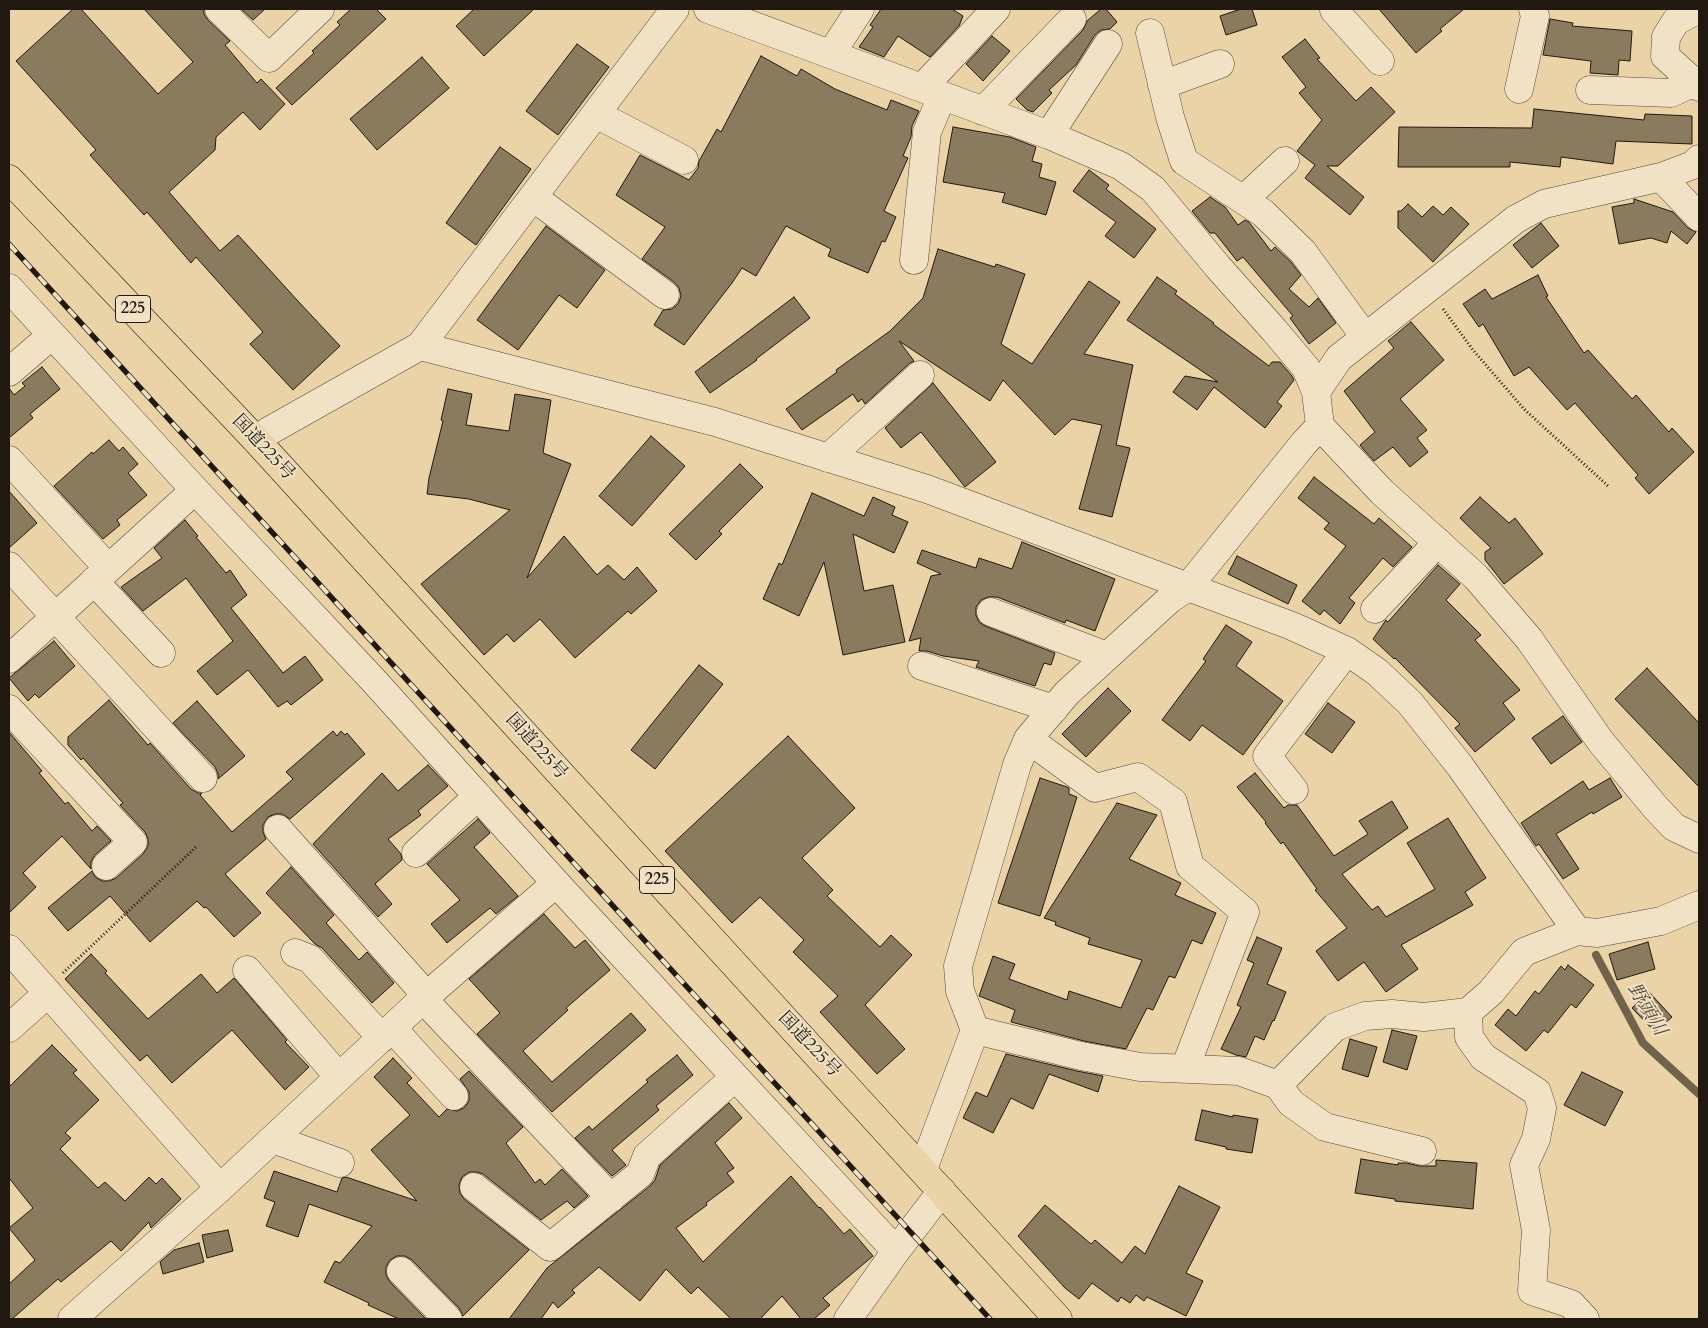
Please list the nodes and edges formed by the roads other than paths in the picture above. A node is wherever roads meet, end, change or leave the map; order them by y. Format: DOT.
graph roads {
  1 [pos="219,9"];
  2 [pos="320,9"];
  3 [pos="675,9"];
  4 [pos="708,9"];
  5 [pos="860,9"];
  6 [pos="996,9"];
  7 [pos="1336,9"];
  8 [pos="1532,9"];
  9 [pos="1699,10"];
  10 [pos="748,15"];
  11 [pos="1072,19"];
  12 [pos="1150,33"];
  13 [pos="1108,44"];
  14 [pos="831,54"];
  15 [pos="1380,61"];
  16 [pos="1220,64"];
  17 [pos="1696,84"];
  18 [pos="1162,85"];
  19 [pos="1519,89"];
  20 [pos="1590,90"];
  21 [pos="932,92"];
  22 [pos="983,111"];
  23 [pos="596,114"];
  24 [pos="1049,135"];
  25 [pos="1699,159"];
  26 [pos="684,160"];
  27 [pos="1285,162"];
  28 [pos="1661,177"];
  29 [pos="9,179"];
  30 [pos="533,197"];
  31 [pos="1243,200"];
  32 [pos="1699,217"];
  33 [pos="914,260"];
  34 [pos="9,288"];
  35 [pos="665,296"];
  36 [pos="52,335"];
  37 [pos="1365,337"];
  38 [pos="420,346"];
  39 [pos="9,372"];
  40 [pos="920,375"];
  41 [pos="1316,392"];
  42 [pos="1320,426"];
  43 [pos="256,440"];
  44 [pos="828,458"];
  45 [pos="9,460"];
  46 [pos="195,490"];
  47 [pos="1438,542"];
  48 [pos="9,566"];
  49 [pos="101,575"];
  50 [pos="1188,587"];
  51 [pos="1375,609"];
  52 [pos="991,612"];
  53 [pos="55,617"];
  54 [pos="1347,651"];
  55 [pos="161,653"];
  56 [pos="1107,656"];
  57 [pos="9,659"];
  58 [pos="922,666"];
  59 [pos="9,709"];
  60 [pos="1054,709"];
  61 [pos="1028,739"];
  62 [pos="203,778"];
  63 [pos="1294,790"];
  64 [pos="478,796"];
  65 [pos="278,829"];
  66 [pos="1699,839"];
  67 [pos="416,853"];
  68 [pos="106,866"];
  69 [pos="556,883"];
  70 [pos="1699,905"];
  71 [pos="1577,931"];
  72 [pos="9,949"];
  73 [pos="295,953"];
  74 [pos="247,970"];
  75 [pos="48,993"];
  76 [pos="425,998"];
  77 [pos="1468,1012"];
  78 [pos="9,1028"];
  79 [pos="975,1030"];
  80 [pos="387,1033"];
  81 [pos="1185,1068"];
  82 [pos="735,1077"];
  83 [pos="339,1078"];
  84 [pos="1278,1085"];
  85 [pos="454,1096"];
  86 [pos="273,1138"];
  87 [pos="1422,1151"];
  88 [pos="340,1163"];
  89 [pos="923,1169"];
  90 [pos="474,1187"];
  91 [pos="220,1188"];
  92 [pos="942,1191"];
  93 [pos="611,1198"];
  94 [pos="896,1251"];
  95 [pos="402,1271"];
  96 [pos="72,1319"];
  97 [pos="448,1319"];
  98 [pos="848,1319"];
  99 [pos="1058,1319"];
  100 [pos="1585,1319"];
  1 -- 2 [label="street"];
  3 -- 23 [label="street"];
  4 -- 10 [label="street"];
  5 -- 14 [label="street"];
  6 -- 21 [label="street"];
  7 -- 15 [label="street"];
  8 -- 19 [label="street"];
  9 -- 17 [label="street"];
  10 -- 14 [label="street"];
  11 -- 22 [label="street"];
  12 -- 18 [label="street"];
  13 -- 24 [label="street"];
  14 -- 21 [label="street"];
  16 -- 18 [label="street"];
  17 -- 20 [label="street"];
  18 -- 31 [label="street"];
  21 -- 22 [label="street"];
  21 -- 33 [label="street"];
  22 -- 24 [label="street"];
  23 -- 26 [label="street"];
  23 -- 30 [label="street"];
  24 -- 41 [label="street"];
  25 -- 28 [label="street"];
  27 -- 31 [label="street"];
  28 -- 32 [label="street"];
  28 -- 37 [label="street"];
  29 -- 43 [label="highway, 国道225号 / 225"];
  30 -- 35 [label="street"];
  30 -- 38 [label="street"];
  31 -- 37 [label="street"];
  34 -- 36 [label="street"];
  36 -- 39 [label="street"];
  36 -- 46 [label="street"];
  37 -- 41 [label="street"];
  38 -- 43 [label="street"];
  38 -- 44 [label="street"];
  40 -- 44 [label="street"];
  41 -- 42 [label="street"];
  42 -- 47 [label="street"];
  42 -- 50 [label="street"];
  43 -- 89 [label="highway, 国道225号 / 225"];
  44 -- 50 [label="street"];
  45 -- 49 [label="street"];
  46 -- 49 [label="street"];
  46 -- 64 [label="street"];
  47 -- 51 [label="street"];
  47 -- 66 [label="street"];
  48 -- 53 [label="street"];
  49 -- 53 [label="street"];
  49 -- 55 [label="street"];
  50 -- 54 [label="street"];
  50 -- 56 [label="street"];
  52 -- 56 [label="street"];
  53 -- 57 [label="street"];
  53 -- 62 [label="street"];
  54 -- 63 [label="street"];
  54 -- 71 [label="street"];
  56 -- 60 [label="street"];
  58 -- 60 [label="street"];
  59 -- 68 [label="street"];
  60 -- 61 [label="street"];
  61 -- 79 [label="street"];
  61 -- 81 [label="street"];
  64 -- 67 [label="street"];
  64 -- 69 [label="street"];
  65 -- 76 [label="street"];
  69 -- 76 [label="street"];
  69 -- 82 [label="street"];
  70 -- 71 [label="street"];
  71 -- 77 [label="street"];
  72 -- 75 [label="street"];
  73 -- 80 [label="street"];
  74 -- 83 [label="street"];
  75 -- 78 [label="street"];
  75 -- 91 [label="street"];
  76 -- 80 [label="street"];
  76 -- 93 [label="street"];
  77 -- 84 [label="street"];
  77 -- 100 [label="street"];
  79 -- 81 [label="street"];
  79 -- 89 [label="street"];
  80 -- 83 [label="street"];
  80 -- 85 [label="street"];
  81 -- 84 [label="street"];
  82 -- 93 [label="street"];
  82 -- 94 [label="street"];
  83 -- 86 [label="street"];
  84 -- 87 [label="street"];
  86 -- 88 [label="street"];
  86 -- 91 [label="street"];
  89 -- 92 [label="highway, 国道225号 / 225"];
  90 -- 93 [label="street"];
  91 -- 96 [label="street"];
  92 -- 94 [label="street"];
  92 -- 99 [label="highway, 国道225号 / 225"];
  94 -- 98 [label="street"];
  95 -- 97 [label="street"];
}
